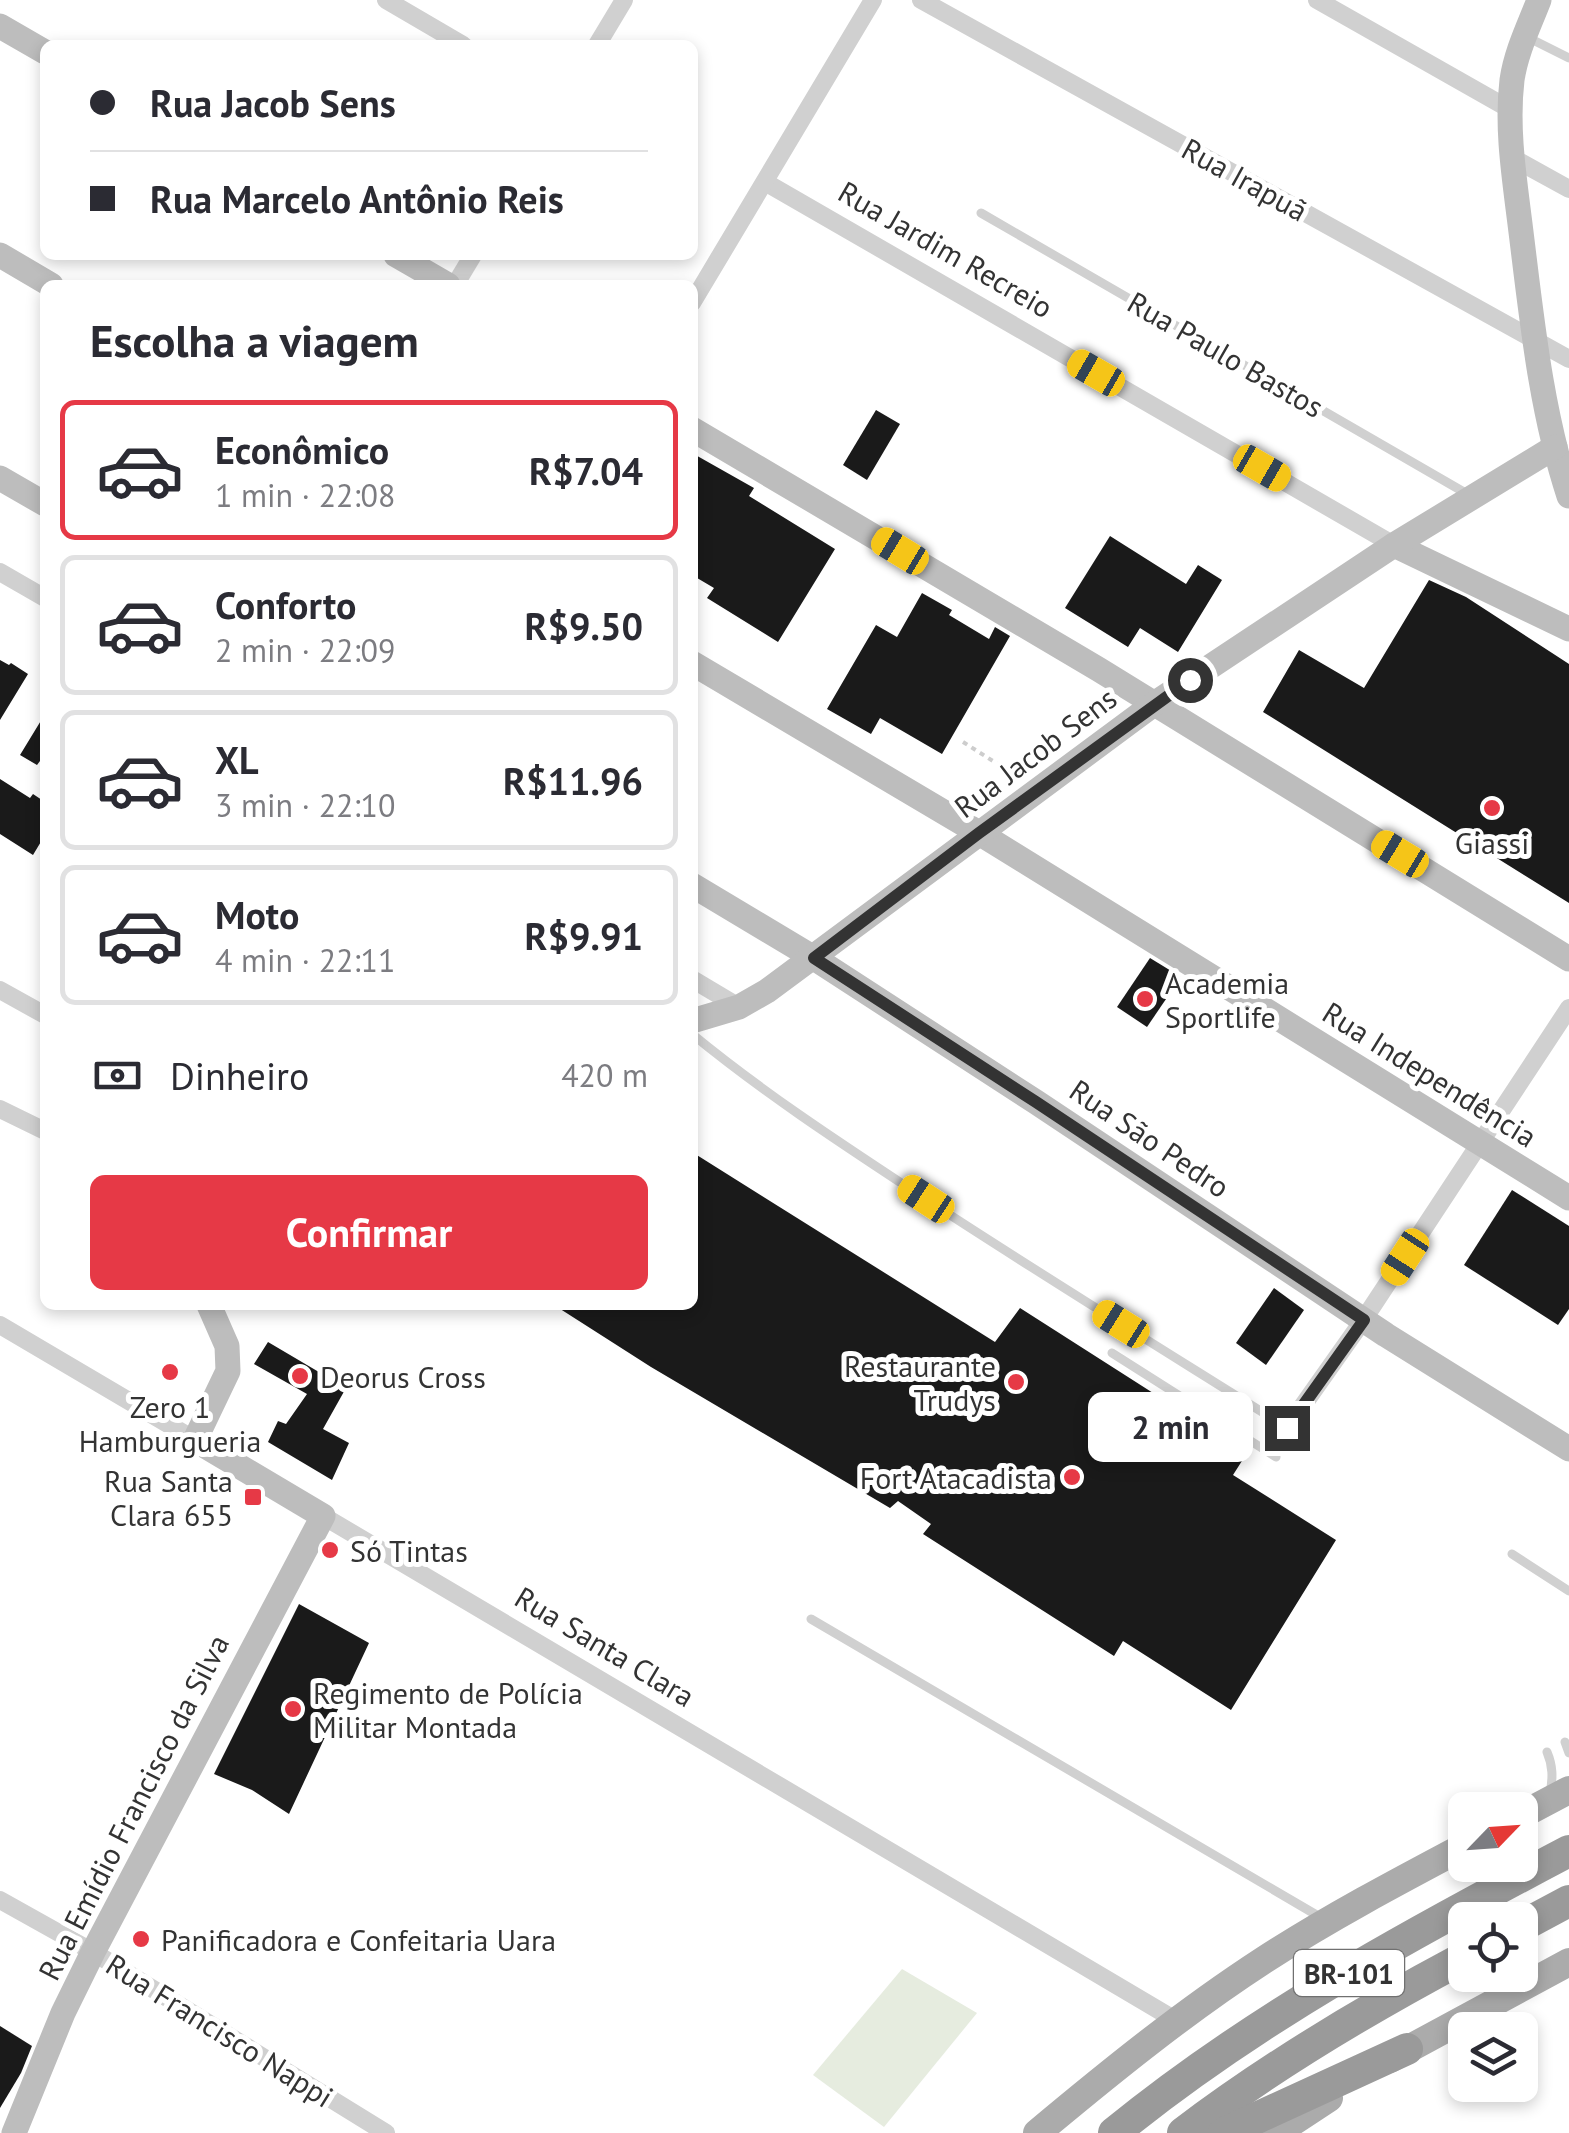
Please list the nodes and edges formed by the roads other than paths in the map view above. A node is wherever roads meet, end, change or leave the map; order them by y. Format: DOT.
graph roads {
  1 [pos="386,0"];
  2 [pos="624,0"];
  3 [pos="874,0"];
  4 [pos="921,0"];
  5 [pos="1317,0"];
  6 [pos="1539,0"];
  7 [pos="0,26"];
  8 [pos="1524,36"];
  9 [pos="454,40"];
  10 [pos="601,40"];
  11 [pos="40,49"];
  12 [pos="1569,58"];
  13 [pos="1511,110"];
  14 [pos="1513,158"];
  15 [pos="765,182"];
  16 [pos="1569,189"];
  17 [pos="981,213"];
  18 [pos="0,255"];
  19 [pos="405,260"];
  20 [pos="42,280"];
  21 [pos="442,280"];
  22 [pos="698,294"];
  23 [pos="1534,338"];
  24 [pos="1569,358"];
  25 [pos="698,433"];
  26 [pos="1555,447"];
  27 [pos="0,478"];
  28 [pos="1472,496"];
  29 [pos="1569,496"];
  30 [pos="40,501"];
  31 [pos="1394,545"];
  32 [pos="0,572"];
  33 [pos="40,595"];
  34 [pos="1569,629"];
  35 [pos="698,667"];
  36 [pos="1154,704"];
  37 [pos="979,833"];
  38 [pos="698,889"];
  39 [pos="814,958"];
  40 [pos="1569,958"];
  41 [pos="698,983"];
  42 [pos="0,990"];
  43 [pos="739,1007"];
  44 [pos="1569,1008"];
  45 [pos="40,1012"];
  46 [pos="698,1019"];
  47 [pos="698,1039"];
  48 [pos="0,1109"];
  49 [pos="40,1129"];
  50 [pos="1480,1142"];
  51 [pos="1569,1198"];
  52 [pos="210,1310"];
  53 [pos="1364,1320"];
  54 [pos="0,1325"];
  55 [pos="1112,1353"];
  56 [pos="1287,1428"];
  57 [pos="195,1440"];
  58 [pos="1569,1448"];
  59 [pos="1276,1457"];
  60 [pos="322,1516"];
  61 [pos="1512,1554"];
  62 [pos="1569,1592"];
  63 [pos="811,1619"];
  64 [pos="1565,1742"];
  65 [pos="1547,1752"];
  66 [pos="1569,1753"];
  67 [pos="1558,1796"];
  68 [pos="1569,1832"];
  69 [pos="1569,1851"];
  70 [pos="1448,1855"];
  71 [pos="1494,1890"];
  72 [pos="0,1900"];
  73 [pos="1569,1901"];
  74 [pos="1538,1917"];
  75 [pos="1327,1921"];
  76 [pos="94,1952"];
  77 [pos="1569,1962"];
  78 [pos="1448,1966"];
  79 [pos="1177,2021"];
  80 [pos="1406,2049"];
  81 [pos="14,2133"];
  82 [pos="386,2133"];
  83 [pos="1037,2133"];
  84 [pos="1114,2133"];
  85 [pos="1182,2133"];
  86 [pos="1224,2133"];
  87 [pos="1276,2133"];
  1 -- 9 [label="street"];
  2 -- 10 [label="street"];
  3 -- 15 [label="street"];
  4 -- 23 [label="street, Rua Irapuã"];
  5 -- 13 [label="street"];
  6 -- 8 [label="street"];
  7 -- 11 [label="street"];
  8 -- 12 [label="lane"];
  8 -- 13 [label="street"];
  13 -- 14 [label="street"];
  14 -- 16 [label="street"];
  14 -- 23 [label="street"];
  15 -- 22 [label="street"];
  15 -- 31 [label="street, Rua Jardim Recreio"];
  17 -- 28 [label="lane, Rua Paulo Bastos"];
  18 -- 20 [label="street"];
  19 -- 21 [label="street"];
  23 -- 24 [label="street, Rua Irapuã"];
  23 -- 26 [label="street"];
  25 -- 36 [label="street"];
  26 -- 28 [label="street, Rua Jacob Sens"];
  26 -- 29 [label="street"];
  27 -- 30 [label="street"];
  28 -- 31 [label="street, Rua Jacob Sens"];
  31 -- 34 [label="street, Rua Jardim Recreio"];
  31 -- 36 [label="street, Rua Jacob Sens"];
  32 -- 33 [label="street"];
  35 -- 37 [label="street, Rua Independência"];
  36 -- 37 [label="street, Rua Jacob Sens"];
  36 -- 40 [label="street"];
  37 -- 39 [label="street, Rua Jacob Sens"];
  37 -- 50 [label="street, Rua Independência"];
  38 -- 39 [label="street, Rua São Pedro"];
  39 -- 43 [label="street, Rua Jacob Sens"];
  39 -- 53 [label="street, Rua São Pedro"];
  41 -- 43 [label="street"];
  42 -- 45 [label="street"];
  43 -- 46 [label="street, Rua Jacob Sens"];
  44 -- 50 [label="street"];
  47 -- 56 [label="lane"];
  48 -- 49 [label="street"];
  50 -- 51 [label="street, Rua Independência"];
  50 -- 53 [label="street"];
  52 -- 57 [label="street"];
  53 -- 56 [label="street"];
  53 -- 58 [label="street, Rua São Pedro"];
  54 -- 57 [label="street, Rua Santa Clara"];
  55 -- 59 [label="lane"];
  57 -- 60 [label="street, Rua Santa Clara"];
  60 -- 76 [label="street, Rua Emídio Francisco da Silva"];
  60 -- 79 [label="street, Rua Santa Clara"];
  61 -- 62 [label="lane"];
  63 -- 75 [label="lane"];
  64 -- 66 [label="lane"];
  65 -- 67 [label="lane"];
  68 -- 71 [label="highway"];
  69 -- 71 [label="highway, BR-101"];
  70 -- 75 [label="main road"];
  71 -- 84 [label="highway, BR-101"];
  72 -- 76 [label="street, Rua Francisco Nappi"];
  73 -- 74 [label="highway"];
  75 -- 79 [label="main road"];
  76 -- 81 [label="street, Rua Emídio Francisco da Silva"];
  76 -- 82 [label="street, Rua Francisco Nappi"];
  77 -- 80 [label="main road"];
  78 -- 85 [label="highway, BR-101"];
  79 -- 83 [label="main road"];
  80 -- 86 [label="highway"];
  80 -- 87 [label="main road"];
}
